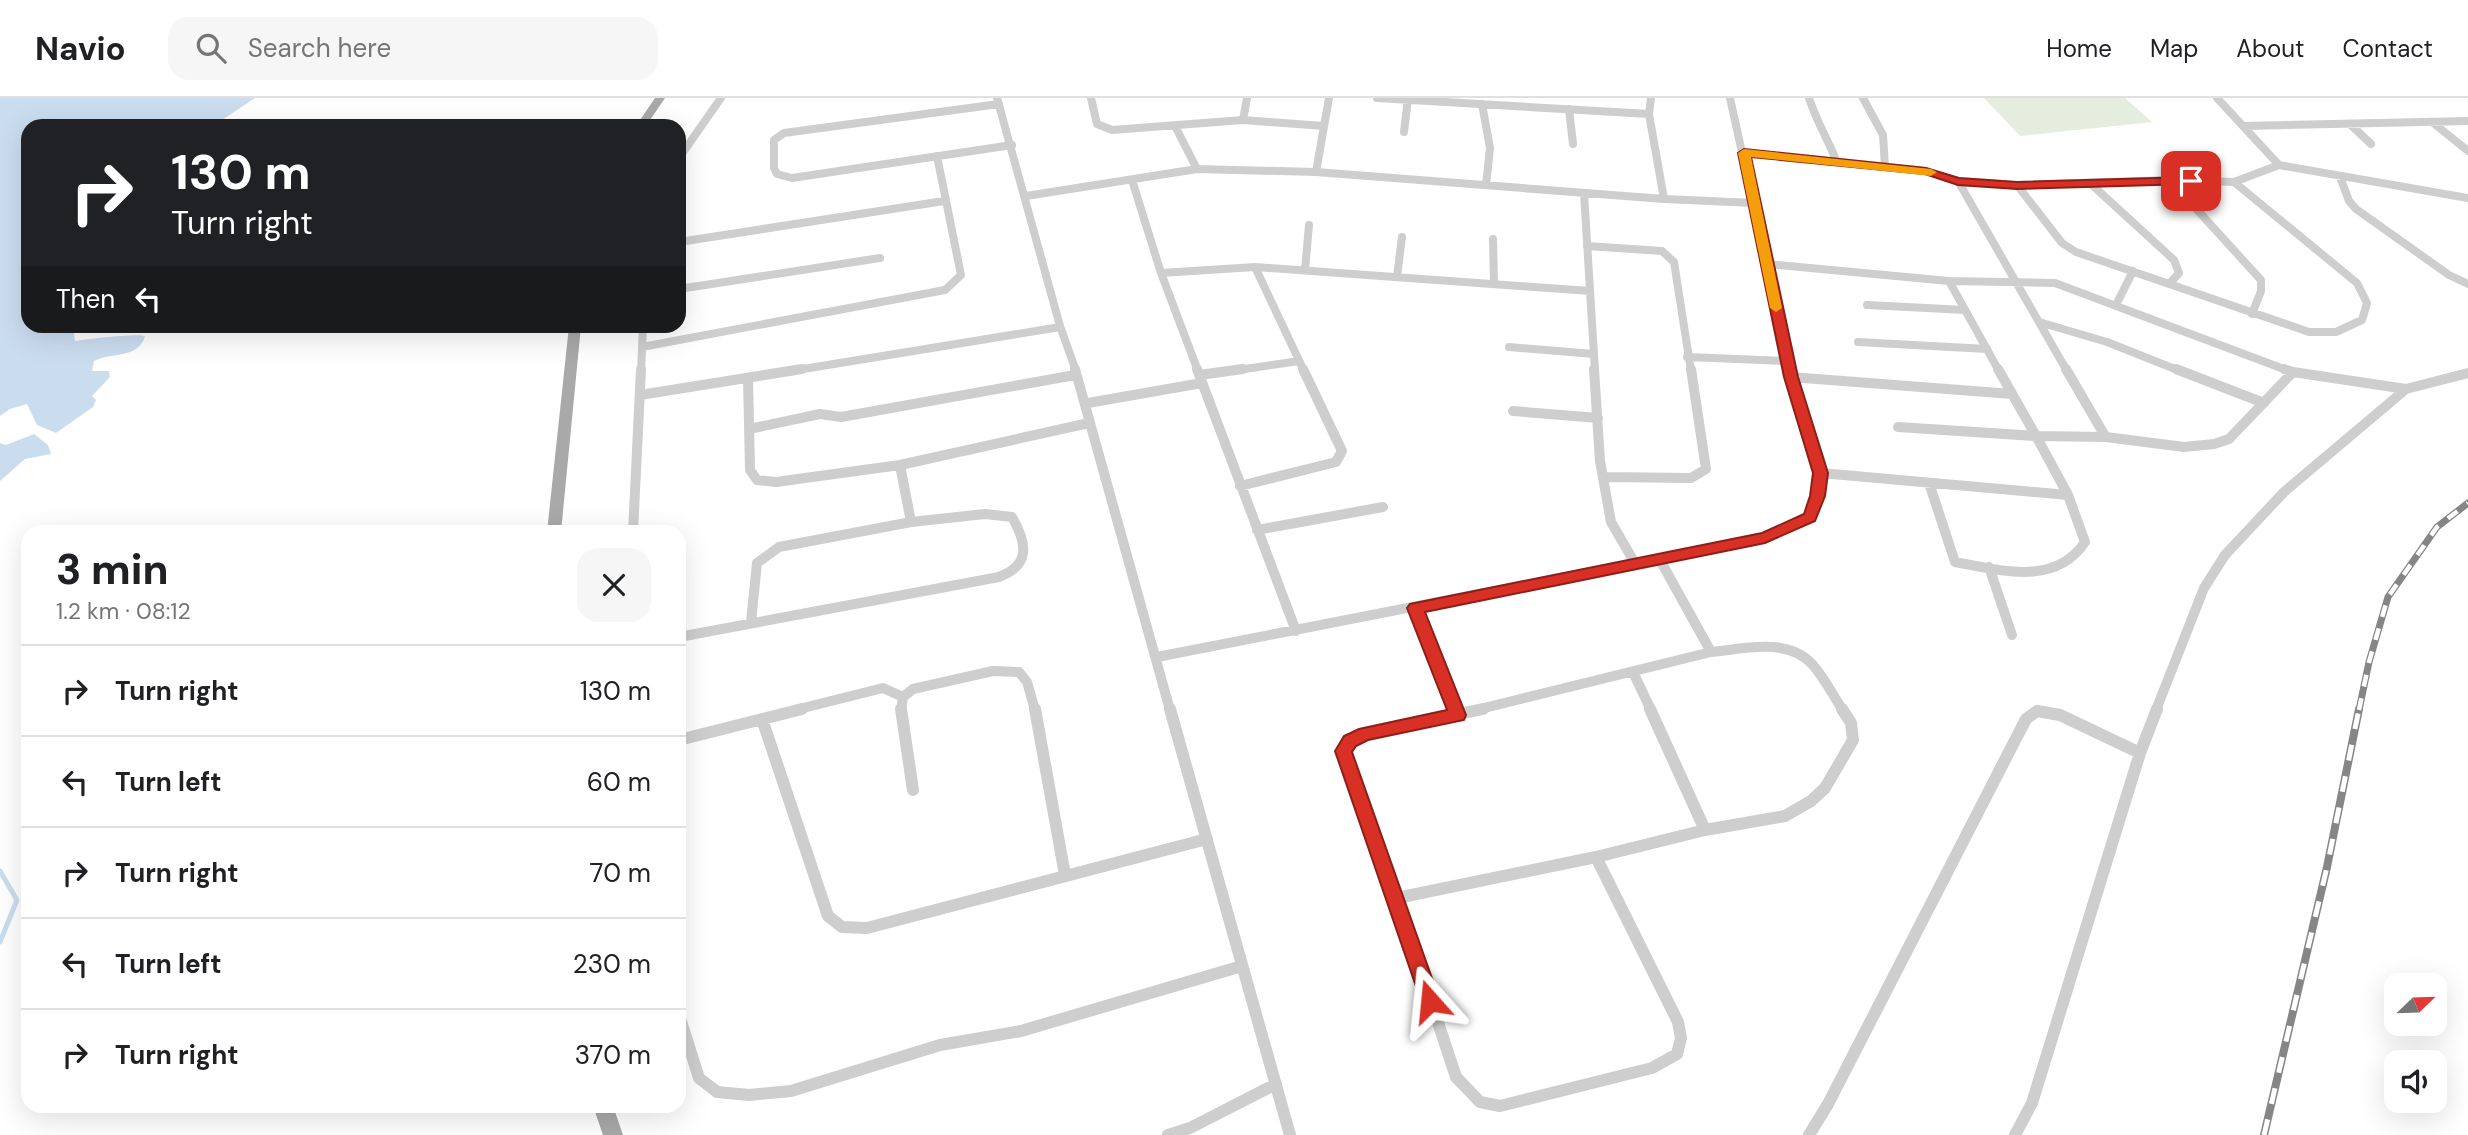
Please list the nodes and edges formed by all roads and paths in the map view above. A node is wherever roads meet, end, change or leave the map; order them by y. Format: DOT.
graph roads {
  1 [pos="660,98"];
  2 [pos="721,98"];
  3 [pos="1091,98"];
  4 [pos="1247,98"];
  5 [pos="1329,98"];
  6 [pos="1377,98"];
  7 [pos="1651,98"];
  8 [pos="1730,98"];
  9 [pos="1809,98"];
  10 [pos="1863,98"];
  11 [pos="2217,98"];
  12 [pos="1408,99"];
  13 [pos="998,101"];
  14 [pos="1482,104"];
  15 [pos="1569,109"];
  16 [pos="1649,114"];
  17 [pos="646,119"];
  18 [pos="1243,120"];
  19 [pos="2468,121"];
  20 [pos="2432,122"];
  21 [pos="2350,124"];
  22 [pos="1175,126"];
  23 [pos="1324,126"];
  24 [pos="2243,126"];
  25 [pos="1404,132"];
  26 [pos="1573,144"];
  27 [pos="2371,144"];
  28 [pos="1012,145"];
  29 [pos="686,148"];
  30 [pos="2468,151"];
  31 [pos="1744,153"];
  32 [pos="937,156"];
  33 [pos="1836,160"];
  34 [pos="2279,165"];
  35 [pos="1885,167"];
  36 [pos="1197,170"];
  37 [pos="1316,172"];
  38 [pos="2340,177"];
  39 [pos="1132,180"];
  40 [pos="2170,180"];
  41 [pos="1958,181"];
  42 [pos="2234,182"];
  43 [pos="2091,184"];
  44 [pos="1486,185"];
  45 [pos="2017,185"];
  46 [pos="1584,193"];
  47 [pos="1026,196"];
  48 [pos="2468,198"];
  49 [pos="1664,199"];
  50 [pos="944,201"];
  51 [pos="1754,203"];
  52 [pos="1310,225"];
  53 [pos="1402,237"];
  54 [pos="1493,239"];
  55 [pos="686,241"];
  56 [pos="1587,246"];
  57 [pos="880,258"];
  58 [pos="1767,264"];
  59 [pos="1255,267"];
  60 [pos="1305,270"];
  61 [pos="2133,271"];
  62 [pos="1161,273"];
  63 [pos="1397,277"];
  64 [pos="1949,281"];
  65 [pos="2015,281"];
  66 [pos="1494,284"];
  67 [pos="2170,284"];
  68 [pos="2468,284"];
  69 [pos="686,288"];
  70 [pos="1590,291"];
  71 [pos="1867,305"];
  72 [pos="2116,305"];
  73 [pos="1965,310"];
  74 [pos="2252,314"];
  75 [pos="2039,322"];
  76 [pos="1060,327"];
  77 [pos="574,333"];
  78 [pos="643,333"];
  79 [pos="1858,342"];
  80 [pos="642,346"];
  81 [pos="1509,347"];
  82 [pos="1987,349"];
  83 [pos="1594,354"];
  84 [pos="1687,356"];
  85 [pos="1299,361"];
  86 [pos="1787,361"];
  87 [pos="2293,372"];
  88 [pos="2468,373"];
  89 [pos="1075,375"];
  90 [pos="1791,377"];
  91 [pos="748,378"];
  92 [pos="1200,379"];
  93 [pos="2406,389"];
  94 [pos="2012,394"];
  95 [pos="640,395"];
  96 [pos="1088,403"];
  97 [pos="2264,403"];
  98 [pos="1513,411"];
  99 [pos="1598,418"];
  100 [pos="1089,423"];
  101 [pos="1898,427"];
  102 [pos="750,429"];
  103 [pos="2036,436"];
  104 [pos="2105,436"];
  105 [pos="901,465"];
  106 [pos="1821,473"];
  107 [pos="1604,477"];
  108 [pos="1929,483"];
  109 [pos="1241,486"];
  110 [pos="2068,495"];
  111 [pos="1383,507"];
  112 [pos="911,522"];
  113 [pos="555,525"];
  114 [pos="633,525"];
  115 [pos="1257,530"];
  116 [pos="1660,560"];
  117 [pos="1636,565"];
  118 [pos="1989,567"];
  119 [pos="1415,608"];
  120 [pos="751,622"];
  121 [pos="1296,631"];
  122 [pos="2012,635"];
  123 [pos="686,636"];
  124 [pos="1712,652"];
  125 [pos="1157,657"];
  126 [pos="1633,672"];
  127 [pos="903,697"];
  128 [pos="1458,715"];
  129 [pos="762,719"];
  130 [pos="686,738"];
  131 [pos="2140,753"];
  132 [pos="913,790"];
  133 [pos="1705,830"];
  134 [pos="1207,839"];
  135 [pos="1596,857"];
  136 [pos="1065,875"];
  137 [pos="1396,898"];
  138 [pos="1242,966"];
  139 [pos="686,1037"];
  140 [pos="1276,1084"];
  141 [pos="605,1113"];
  142 [pos="1191,1131"];
  143 [pos="613,1135"];
  144 [pos="1168,1135"];
  145 [pos="1290,1135"];
  146 [pos="1809,1135"];
  147 [pos="2015,1135"];
  1 -- 17 [label="main road"];
  2 -- 29 [label="street"];
  3 -- 22 [label="street"];
  4 -- 18 [label="street"];
  5 -- 23 [label="street"];
  6 -- 12 [label="street"];
  7 -- 16 [label="street"];
  8 -- 31 [label="street"];
  9 -- 33 [label="street"];
  10 -- 35 [label="street"];
  11 -- 24 [label="street"];
  12 -- 14 [label="street"];
  12 -- 25 [label="street"];
  13 -- 28 [label="street"];
  13 -- 32 [label="street"];
  14 -- 15 [label="street"];
  14 -- 44 [label="street"];
  15 -- 16 [label="street"];
  15 -- 26 [label="street"];
  16 -- 49 [label="street"];
  18 -- 22 [label="street"];
  18 -- 23 [label="street"];
  19 -- 20 [label="street"];
  20 -- 21 [label="street"];
  20 -- 30 [label="street"];
  21 -- 24 [label="street"];
  21 -- 27 [label="street"];
  22 -- 36 [label="street"];
  23 -- 37 [label="street"];
  24 -- 34 [label="street"];
  28 -- 32 [label="street"];
  28 -- 47 [label="street"];
  31 -- 33 [label="street"];
  31 -- 51 [label="street"];
  32 -- 50 [label="street"];
  33 -- 35 [label="street"];
  34 -- 38 [label="street"];
  34 -- 42 [label="street"];
  35 -- 41 [label="street"];
  36 -- 37 [label="street"];
  36 -- 39 [label="street"];
  37 -- 44 [label="street"];
  38 -- 48 [label="street"];
  38 -- 68 [label="street"];
  39 -- 47 [label="street"];
  39 -- 62 [label="street"];
  40 -- 42 [label="street"];
  40 -- 43 [label="street"];
  40 -- 74 [label="street"];
  41 -- 45 [label="street"];
  41 -- 65 [label="street"];
  42 -- 74 [label="street"];
  43 -- 45 [label="street"];
  43 -- 67 [label="street"];
  44 -- 46 [label="street"];
  45 -- 61 [label="street"];
  46 -- 49 [label="street"];
  46 -- 56 [label="street"];
  47 -- 76 [label="street"];
  49 -- 51 [label="street"];
  50 -- 55 [label="street"];
  50 -- 80 [label="street"];
  51 -- 58 [label="street"];
  52 -- 60 [label="street"];
  53 -- 63 [label="street"];
  54 -- 66 [label="street"];
  56 -- 70 [label="street"];
  56 -- 84 [label="street"];
  57 -- 69 [label="street"];
  58 -- 64 [label="street"];
  58 -- 86 [label="street"];
  59 -- 60 [label="street"];
  59 -- 62 [label="street"];
  59 -- 85 [label="street"];
  60 -- 63 [label="street"];
  61 -- 67 [label="street"];
  61 -- 72 [label="street"];
  62 -- 92 [label="street"];
  63 -- 66 [label="street"];
  64 -- 65 [label="street"];
  64 -- 73 [label="street"];
  65 -- 72 [label="street"];
  65 -- 75 [label="street"];
  66 -- 70 [label="street"];
  67 -- 74 [label="street"];
  70 -- 83 [label="street"];
  71 -- 73 [label="street"];
  72 -- 87 [label="street"];
  73 -- 82 [label="street"];
  75 -- 97 [label="street"];
  75 -- 104 [label="street"];
  76 -- 89 [label="street"];
  76 -- 91 [label="street"];
  77 -- 113 [label="main road"];
  78 -- 80 [label="street"];
  79 -- 82 [label="street"];
  80 -- 95 [label="street"];
  81 -- 83 [label="street"];
  82 -- 94 [label="street"];
  83 -- 99 [label="street"];
  84 -- 86 [label="street"];
  84 -- 107 [label="street"];
  85 -- 92 [label="street"];
  85 -- 109 [label="street"];
  86 -- 90 [label="street"];
  87 -- 93 [label="street"];
  87 -- 97 [label="street"];
  88 -- 93 [label="street"];
  89 -- 96 [label="street"];
  89 -- 102 [label="street"];
  90 -- 94 [label="street"];
  90 -- 106 [label="street"];
  91 -- 95 [label="street"];
  91 -- 102 [label="street"];
  92 -- 96 [label="street"];
  92 -- 109 [label="street"];
  93 -- 131 [label="street"];
  94 -- 103 [label="street"];
  95 -- 114 [label="street"];
  96 -- 100 [label="street"];
  97 -- 104 [label="street"];
  98 -- 99 [label="street"];
  99 -- 107 [label="street"];
  100 -- 105 [label="street"];
  100 -- 125 [label="street"];
  101 -- 103 [label="street"];
  102 -- 105 [label="street"];
  103 -- 104 [label="street"];
  103 -- 110 [label="street"];
  105 -- 112 [label="street"];
  106 -- 108 [label="street"];
  106 -- 116 [label="street"];
  107 -- 117 [label="street"];
  108 -- 110 [label="street"];
  108 -- 118 [label="street"];
  109 -- 115 [label="street"];
  110 -- 118 [label="street"];
  111 -- 115 [label="street"];
  112 -- 120 [label="street"];
  112 -- 120 [label="street"];
  115 -- 121 [label="street"];
  116 -- 117 [label="street"];
  116 -- 124 [label="street"];
  117 -- 119 [label="street"];
  118 -- 122 [label="street"];
  119 -- 121 [label="street"];
  119 -- 128 [label="street"];
  120 -- 123 [label="street"];
  121 -- 125 [label="street"];
  124 -- 126 [label="street"];
  124 -- 133 [label="street"];
  125 -- 134 [label="street"];
  126 -- 128 [label="street"];
  126 -- 133 [label="street"];
  127 -- 129 [label="street"];
  127 -- 132 [label="street"];
  127 -- 136 [label="street"];
  128 -- 137 [label="street"];
  129 -- 130 [label="street"];
  129 -- 136 [label="street"];
  131 -- 146 [label="street"];
  131 -- 147 [label="street"];
  133 -- 135 [label="street"];
  134 -- 136 [label="street"];
  134 -- 138 [label="street"];
  135 -- 137 [label="street"];
  135 -- 137 [label="street"];
  138 -- 139 [label="street"];
  138 -- 140 [label="street"];
  140 -- 142 [label="street"];
  140 -- 145 [label="street"];
  141 -- 143 [label="main road"];
  142 -- 144 [label="street"];
}
